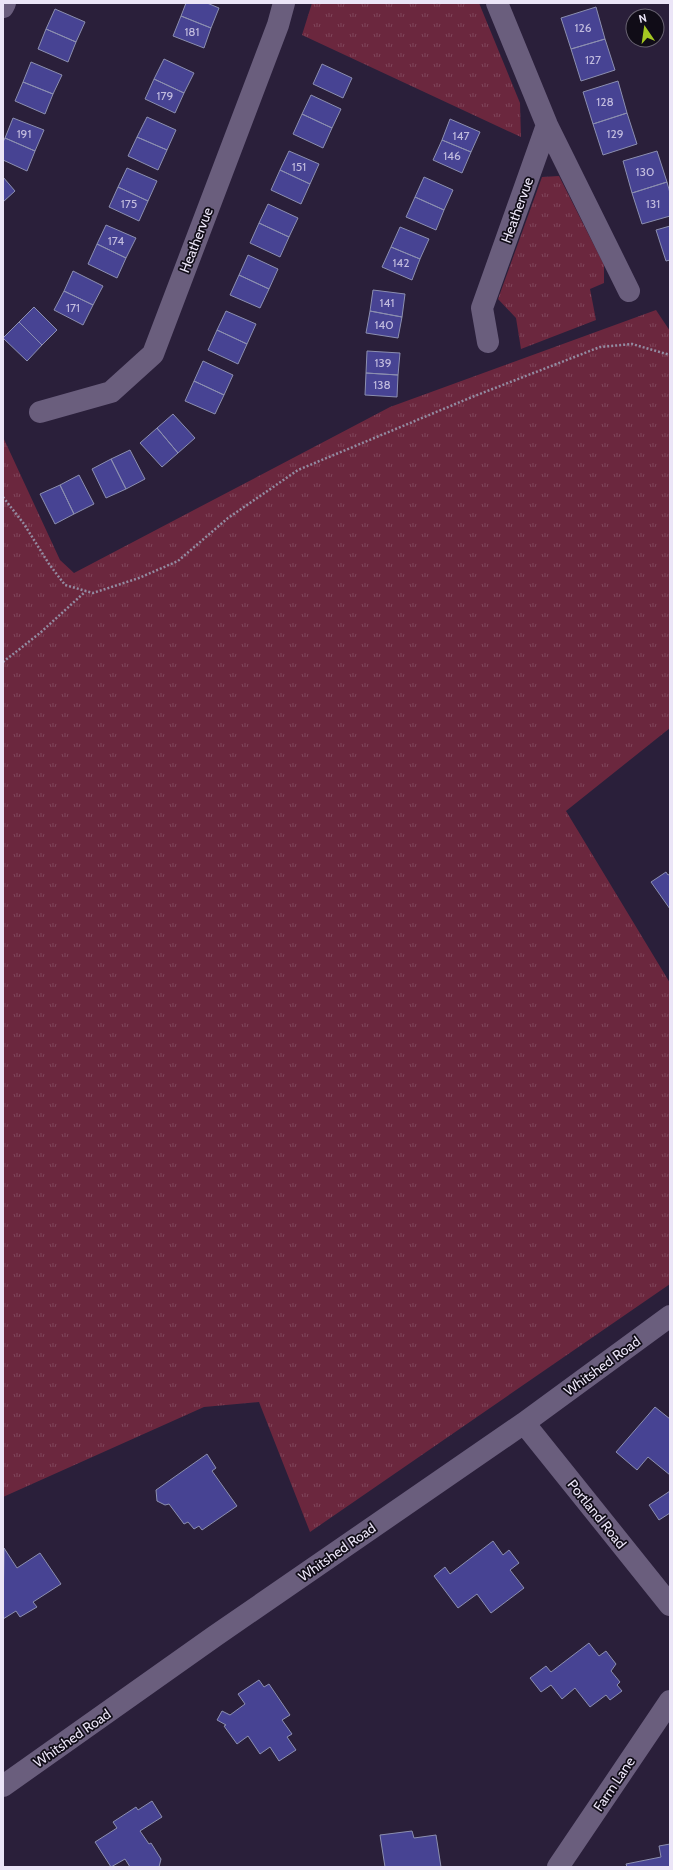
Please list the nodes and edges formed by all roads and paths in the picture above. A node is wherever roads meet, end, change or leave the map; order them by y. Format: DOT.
graph roads {
  1 [pos="5,3"];
  2 [pos="284,3"];
  3 [pos="497,3"];
  4 [pos="3,7"];
  5 [pos="547,125"];
  6 [pos="629,291"];
  7 [pos="488,342"];
  8 [pos="670,355"];
  9 [pos="40,412"];
  10 [pos="3,498"];
  11 [pos="86,591"];
  12 [pos="3,662"];
  13 [pos="670,1316"];
  14 [pos="524,1423"];
  15 [pos="670,1605"];
  16 [pos="670,1701"];
  17 [pos="3,1786"];
  18 [pos="558,1867"];
  1 -- 4 [label="street"];
  2 -- 9 [label="street, Heathervue"];
  3 -- 5 [label="street"];
  5 -- 6 [label="street"];
  5 -- 7 [label="street, Heathervue"];
  8 -- 11 [label="path"];
  10 -- 11 [label="path"];
  11 -- 12 [label="path"];
  13 -- 14 [label="street, Whitshed Road"];
  14 -- 15 [label="street, Portland Road"];
  14 -- 17 [label="street, Whitshed Road"];
  16 -- 18 [label="street, Farm Lane"];
}
